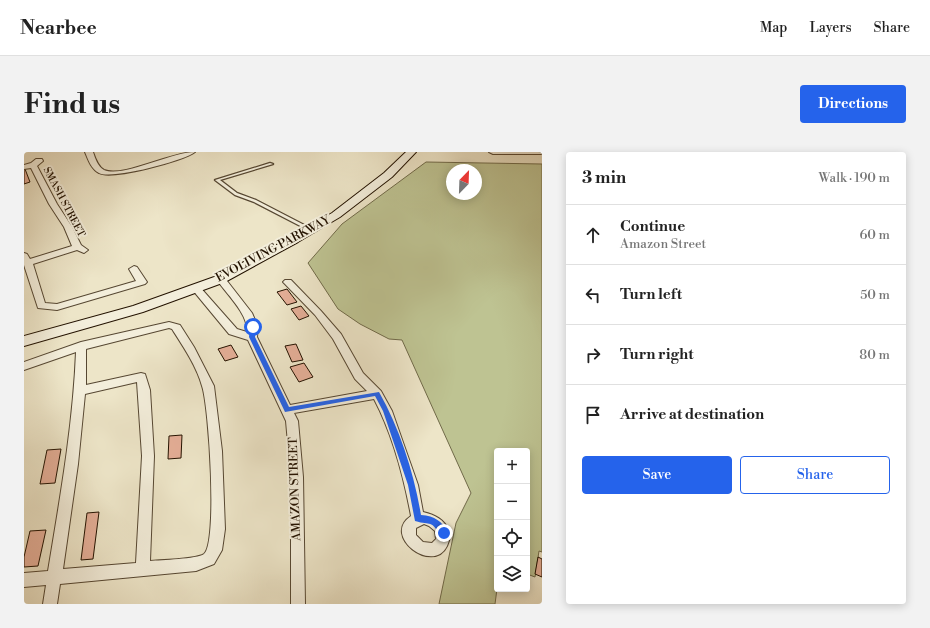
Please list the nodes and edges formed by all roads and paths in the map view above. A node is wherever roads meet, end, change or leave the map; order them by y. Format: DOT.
graph roads {
  1 [pos="89,152"];
  2 [pos="191,152"];
  3 [pos="411,152"];
  4 [pos="493,152"];
  5 [pos="542,152"];
  6 [pos="272,164"];
  7 [pos="24,166"];
  8 [pos="311,230"];
  9 [pos="26,259"];
  10 [pos="134,269"];
  11 [pos="221,279"];
  12 [pos="288,282"];
  13 [pos="196,288"];
  14 [pos="252,337"];
  15 [pos="24,341"];
  16 [pos="81,346"];
  17 [pos="24,366"];
  18 [pos="80,391"];
  19 [pos="377,394"];
  20 [pos="287,410"];
  21 [pos="418,518"];
  22 [pos="143,568"];
  23 [pos="55,578"];
  24 [pos="24,580"];
  25 [pos="50,604"];
  26 [pos="298,604"];
  1 -- 2 [label="street"];
  3 -- 8 [label="street, EVOLIVING PARKWAY"];
  4 -- 5 [label="street"];
  6 -- 8 [label="lane"];
  7 -- 9 [label="street, SMASH STREET"];
  8 -- 11 [label="street, EVOLIVING PARKWAY"];
  9 -- 10 [label="street"];
  11 -- 13 [label="street, EVOLIVING PARKWAY"];
  11 -- 14 [label="street, AMAZON STREET"];
  12 -- 19 [label="street"];
  13 -- 14 [label="street"];
  13 -- 15 [label="street, EVOLIVING PARKWAY"];
  14 -- 20 [label="street, AMAZON STREET"];
  16 -- 17 [label="street"];
  16 -- 18 [label="street"];
  16 -- 22 [label="street"];
  18 -- 22 [label="street"];
  18 -- 23 [label="street"];
  19 -- 20 [label="street"];
  19 -- 21 [label="street"];
  20 -- 26 [label="street, AMAZON STREET"];
  22 -- 23 [label="street"];
  23 -- 24 [label="street"];
  23 -- 25 [label="street"];
}
